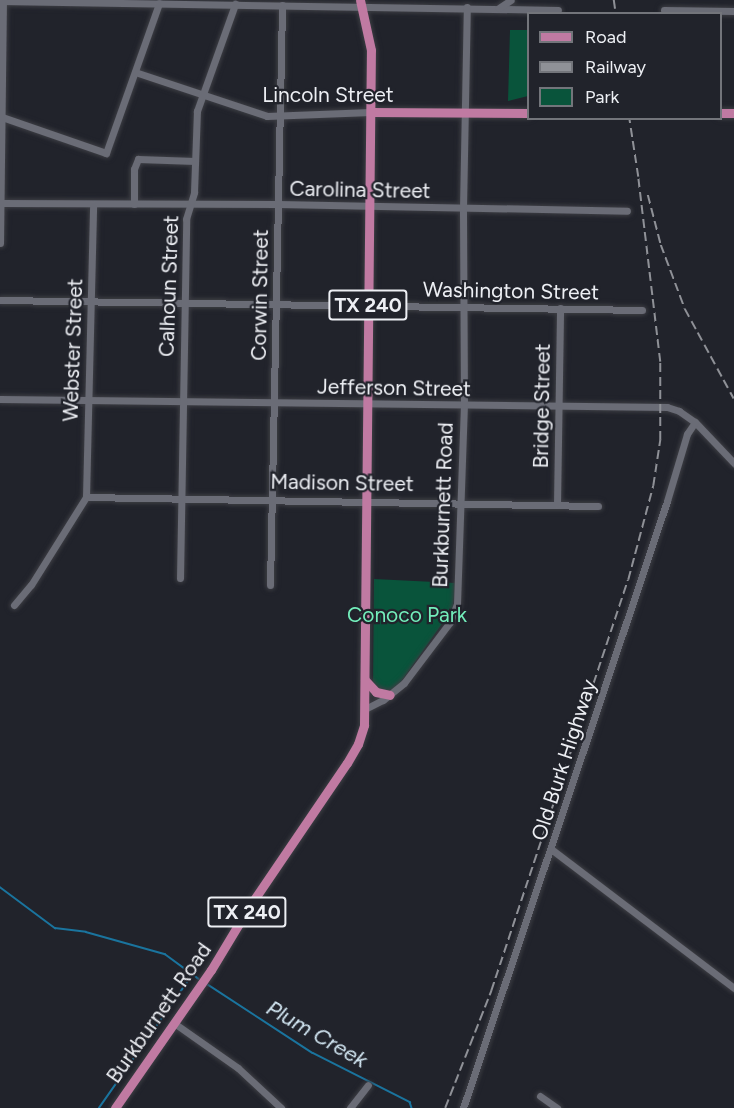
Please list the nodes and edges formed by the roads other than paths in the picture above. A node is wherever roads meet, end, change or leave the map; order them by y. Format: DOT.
graph roads {
  1 [pos="511,0"];
  2 [pos="2,1"];
  3 [pos="159,3"];
  4 [pos="361,3"];
  5 [pos="235,4"];
  6 [pos="282,5"];
  7 [pos="467,7"];
  8 [pos="499,8"];
  9 [pos="558,10"];
  10 [pos="664,10"];
  11 [pos="734,11"];
  12 [pos="135,72"];
  13 [pos="202,95"];
  14 [pos="1,106"];
  15 [pos="370,112"];
  16 [pos="527,113"];
  17 [pos="464,114"];
  18 [pos="3,117"];
  19 [pos="280,117"];
  20 [pos="195,161"];
  21 [pos="0,203"];
  22 [pos="93,204"];
  23 [pos="134,204"];
  24 [pos="190,204"];
  25 [pos="279,204"];
  26 [pos="370,206"];
  27 [pos="463,208"];
  28 [pos="627,211"];
  29 [pos="0,243"];
  30 [pos="0,300"];
  31 [pos="91,301"];
  32 [pos="184,303"];
  33 [pos="277,304"];
  34 [pos="368,304"];
  35 [pos="464,307"];
  36 [pos="560,308"];
  37 [pos="642,310"];
  38 [pos="0,399"];
  39 [pos="88,401"];
  40 [pos="182,402"];
  41 [pos="275,403"];
  42 [pos="367,404"];
  43 [pos="464,405"];
  44 [pos="559,406"];
  45 [pos="695,422"];
  46 [pos="734,463"];
  47 [pos="86,497"];
  48 [pos="181,497"];
  49 [pos="273,499"];
  50 [pos="366,501"];
  51 [pos="459,502"];
  52 [pos="557,505"];
  53 [pos="598,506"];
  54 [pos="180,578"];
  55 [pos="270,585"];
  56 [pos="14,605"];
  57 [pos="365,680"];
  58 [pos="390,695"];
  59 [pos="365,710"];
  60 [pos="551,849"];
  61 [pos="734,988"];
  62 [pos="174,1023"];
  63 [pos="368,1085"];
  64 [pos="540,1096"];
  65 [pos="115,1108"];
  66 [pos="281,1108"];
  67 [pos="350,1108"];
  68 [pos="463,1108"];
  69 [pos="557,1108"];
  1 -- 8 [label="street"];
  2 -- 3 [label="street"];
  2 -- 14 [label="street"];
  3 -- 5 [label="street"];
  3 -- 12 [label="street"];
  4 -- 6 [label="street"];
  4 -- 7 [label="street"];
  4 -- 15 [label="main road, TX 240"];
  5 -- 6 [label="street"];
  5 -- 13 [label="street, Calhoun Street"];
  6 -- 19 [label="street, Corwin Street"];
  7 -- 8 [label="street"];
  7 -- 17 [label="street, Burkburnett Road"];
  8 -- 9 [label="street"];
  10 -- 11 [label="street"];
  12 -- 13 [label="street, Lincoln Street"];
  12 -- 18 [label="street"];
  13 -- 19 [label="street, Lincoln Street"];
  13 -- 20 [label="street, Calhoun Street"];
  14 -- 18 [label="street"];
  15 -- 17 [label="main road, Lincoln Street"];
  15 -- 19 [label="street, Lincoln Street"];
  15 -- 26 [label="main road, TX 240"];
  16 -- 17 [label="main road, Lincoln Street"];
  17 -- 27 [label="street, Burkburnett Road"];
  18 -- 21 [label="street"];
  19 -- 25 [label="street, Corwin Street"];
  20 -- 23 [label="street"];
  20 -- 24 [label="street, Calhoun Street"];
  21 -- 22 [label="street, Carolina Street"];
  21 -- 29 [label="street"];
  22 -- 23 [label="street, Carolina Street"];
  22 -- 31 [label="street, Webster Street"];
  23 -- 24 [label="street, Carolina Street"];
  24 -- 25 [label="street, Carolina Street"];
  24 -- 32 [label="street, Calhoun Street"];
  25 -- 26 [label="street, Carolina Street"];
  25 -- 33 [label="street, Corwin Street"];
  26 -- 27 [label="street, Carolina Street"];
  26 -- 34 [label="main road, TX 240"];
  27 -- 28 [label="street, Carolina Street"];
  27 -- 35 [label="street, Burkburnett Road"];
  30 -- 31 [label="street, Washington Street"];
  31 -- 32 [label="street, Washington Street"];
  31 -- 39 [label="street, Webster Street"];
  32 -- 33 [label="street, Washington Street"];
  32 -- 40 [label="street, Calhoun Street"];
  33 -- 34 [label="street, Washington Street"];
  33 -- 41 [label="street, Corwin Street"];
  34 -- 35 [label="street, Washington Street"];
  34 -- 42 [label="main road, TX 240"];
  35 -- 36 [label="street, Washington Street"];
  35 -- 43 [label="street, Burkburnett Road"];
  36 -- 37 [label="street, Washington Street"];
  36 -- 44 [label="street, Bridge Street"];
  38 -- 39 [label="street, Jefferson Street"];
  39 -- 40 [label="street, Jefferson Street"];
  39 -- 47 [label="street, Webster Street"];
  40 -- 41 [label="street, Jefferson Street"];
  40 -- 48 [label="street, Calhoun Street"];
  41 -- 42 [label="street, Jefferson Street"];
  41 -- 49 [label="street, Corwin Street"];
  42 -- 43 [label="street, Jefferson Street"];
  42 -- 50 [label="main road, TX 240"];
  43 -- 44 [label="street, Jefferson Street"];
  43 -- 51 [label="street, Burkburnett Road"];
  44 -- 45 [label="street, Jefferson Street"];
  44 -- 52 [label="street, Bridge Street"];
  45 -- 46 [label="street, Jefferson Street"];
  45 -- 60 [label="street, Old Burk Highway"];
  47 -- 48 [label="street, Madison Street"];
  47 -- 56 [label="street"];
  48 -- 49 [label="street, Madison Street"];
  48 -- 54 [label="street, Calhoun Street"];
  49 -- 50 [label="street, Madison Street"];
  49 -- 55 [label="street, Corwin Street"];
  50 -- 51 [label="street, Madison Street"];
  50 -- 57 [label="main road, TX 240"];
  51 -- 52 [label="street, Madison Street"];
  51 -- 58 [label="street, Burkburnett Road"];
  52 -- 53 [label="street, Madison Street"];
  57 -- 58 [label="main road"];
  57 -- 59 [label="main road, TX 240"];
  58 -- 59 [label="street, Burkburnett Road"];
  59 -- 62 [label="main road, Burkburnett Road / TX 240"];
  60 -- 61 [label="street"];
  60 -- 68 [label="street, Old Burk Highway"];
  62 -- 65 [label="main road, Burkburnett Road / TX 240"];
  62 -- 66 [label="street"];
  63 -- 67 [label="street"];
  64 -- 69 [label="street"];
}
